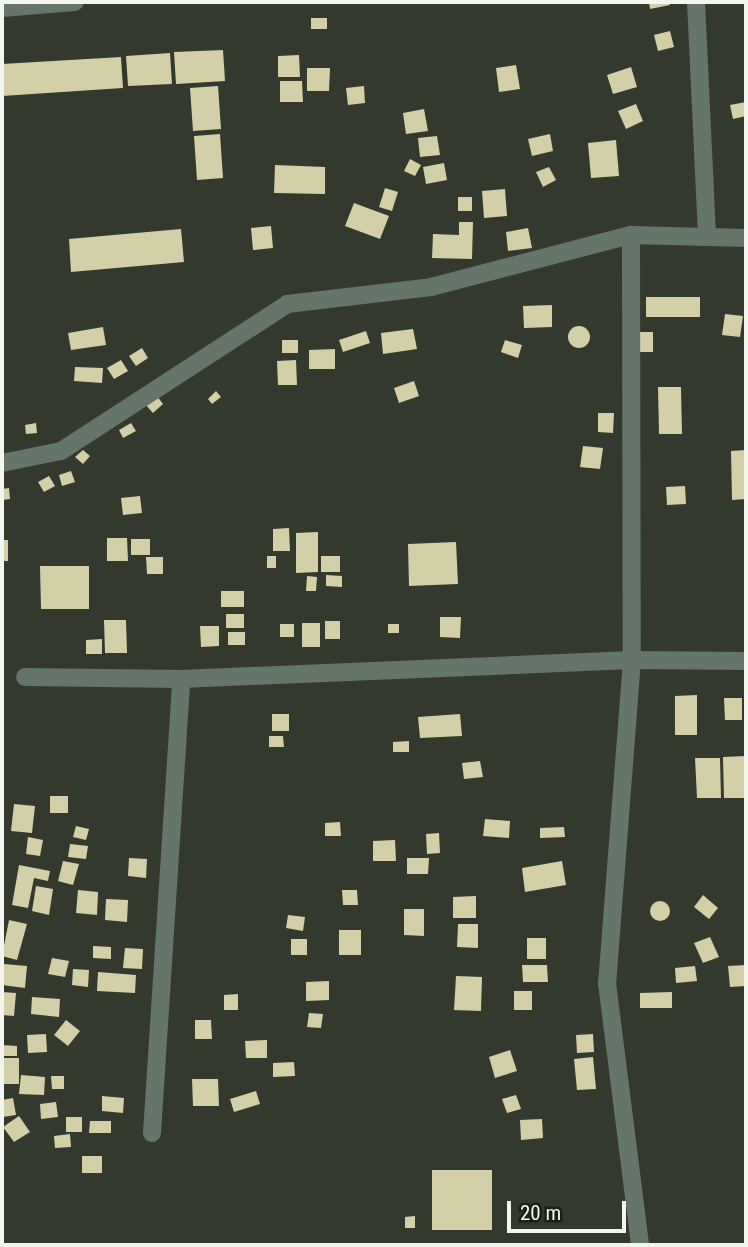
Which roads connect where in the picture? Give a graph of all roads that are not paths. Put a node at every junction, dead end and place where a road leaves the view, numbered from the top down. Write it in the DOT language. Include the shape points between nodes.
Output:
graph roads {
  1 [pos="75,2"];
  2 [pos="696,2"];
  3 [pos="2,8"];
  4 [pos="631,235"];
  5 [pos="707,237"];
  6 [pos="746,238"];
  7 [pos="2,463"];
  8 [pos="632,660"];
  9 [pos="746,661"];
  10 [pos="24,677"];
  11 [pos="181,679"];
  12 [pos="152,1132"];
  13 [pos="640,1245"];
  1 -- 3 [label="street"];
  2 -- 5 [label="street"];
  4 -- 5 [label="street"];
  4 -- 7 [label="street" via="431,287 287,304 61,451"];
  4 -- 8 [label="street"];
  5 -- 6 [label="street"];
  8 -- 9 [label="street"];
  8 -- 11 [label="street"];
  8 -- 13 [label="street" via="607,983"];
  10 -- 11 [label="street"];
  11 -- 12 [label="street"];
}
